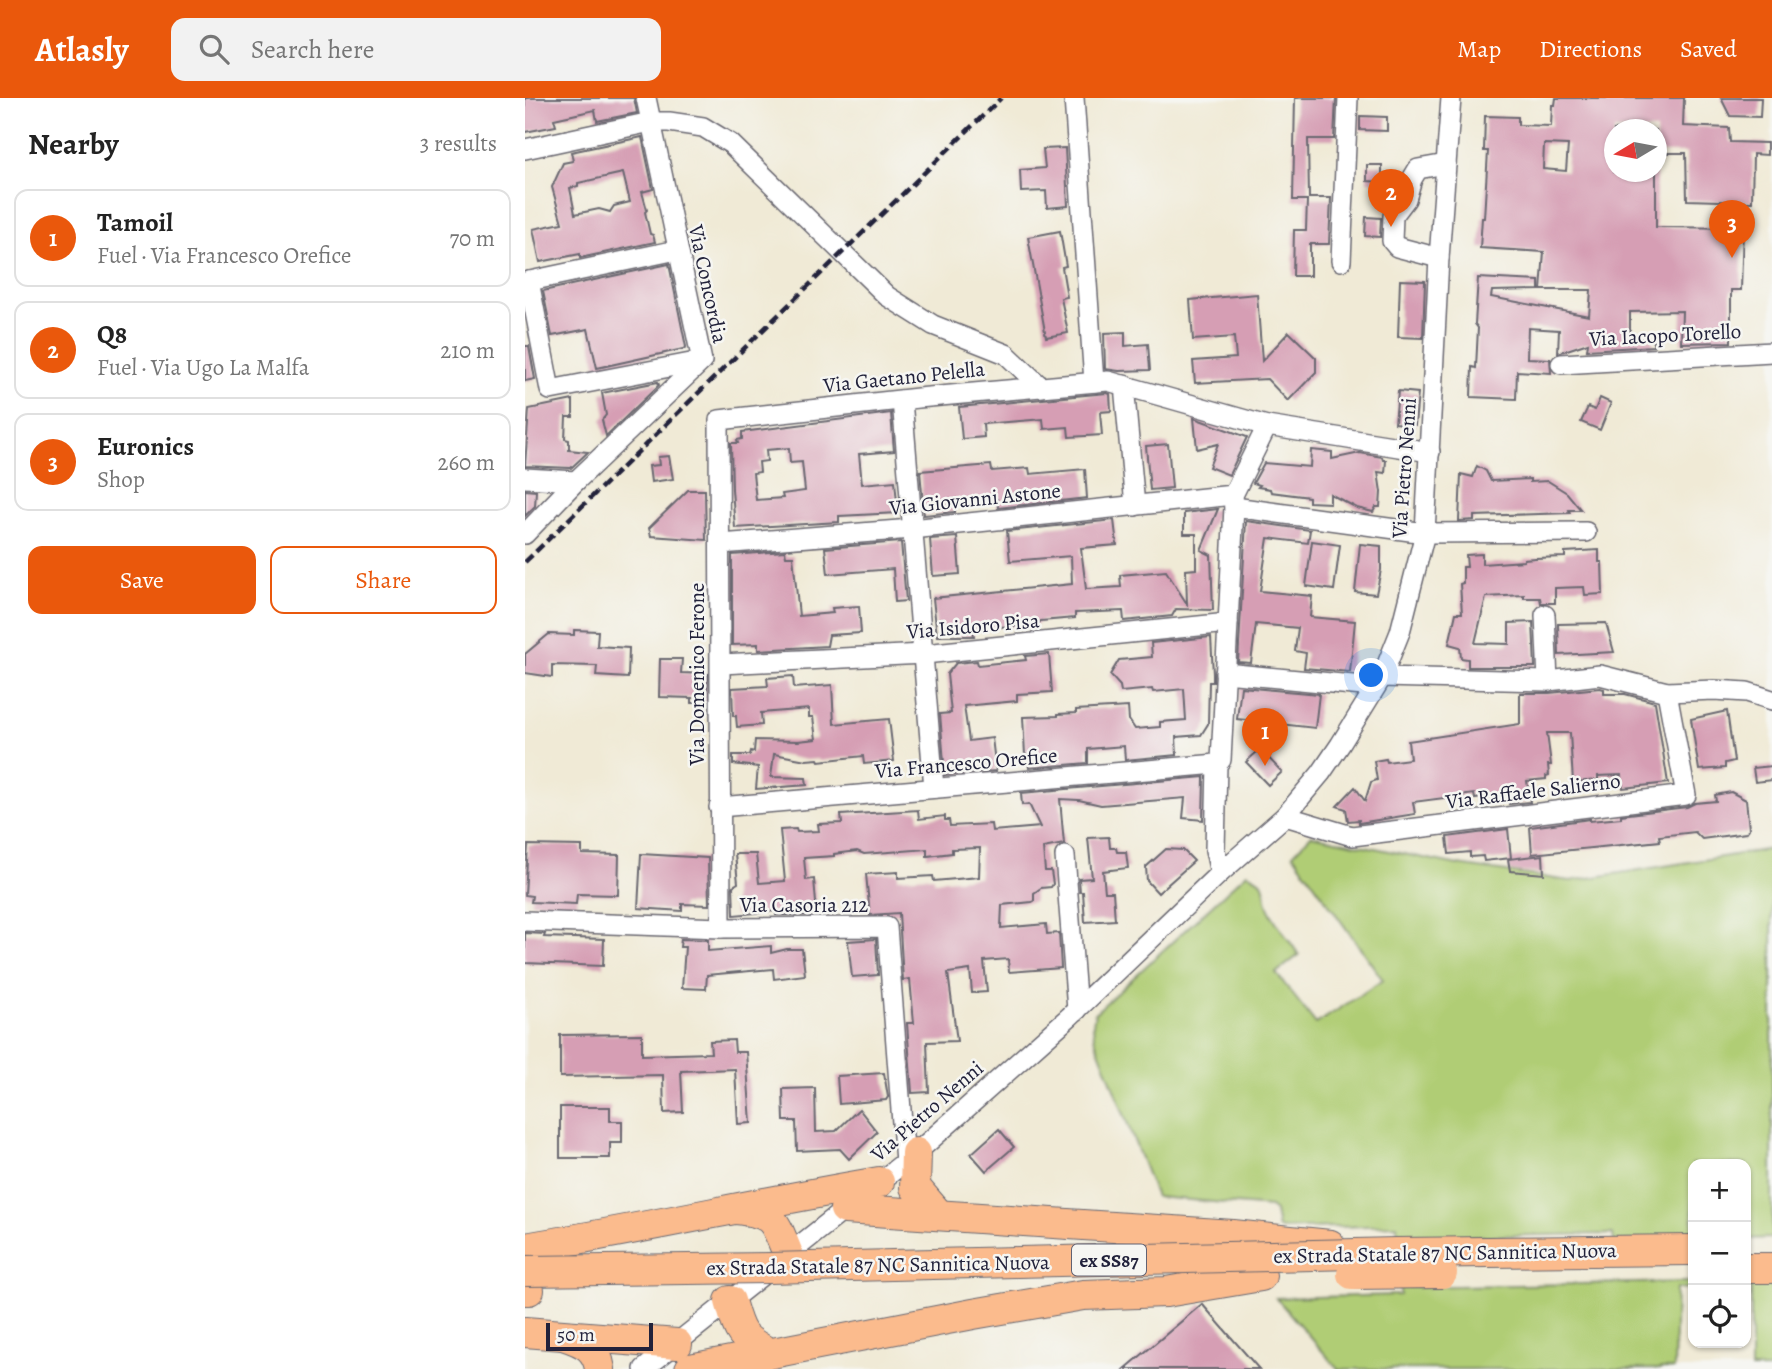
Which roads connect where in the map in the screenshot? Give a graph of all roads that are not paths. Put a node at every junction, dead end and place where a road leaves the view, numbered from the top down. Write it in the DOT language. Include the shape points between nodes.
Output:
graph roads {
  1 [pos="646,98"];
  2 [pos="1074,98"];
  3 [pos="1348,98"];
  4 [pos="1451,98"];
  5 [pos="651,122"];
  6 [pos="525,149"];
  7 [pos="1446,164"];
  8 [pos="677,250"];
  9 [pos="1439,258"];
  10 [pos="1341,261"];
  11 [pos="527,282"];
  12 [pos="1772,352"];
  13 [pos="702,361"];
  14 [pos="1562,364"];
  15 [pos="1094,382"];
  16 [pos="1124,386"];
  17 [pos="1041,387"];
  18 [pos="902,400"];
  19 [pos="719,420"];
  20 [pos="1267,426"];
  21 [pos="1430,452"];
  22 [pos="525,478"];
  23 [pos="576,481"];
  24 [pos="1234,501"];
  25 [pos="1135,506"];
  26 [pos="912,529"];
  27 [pos="1586,532"];
  28 [pos="1425,533"];
  29 [pos="525,534"];
  30 [pos="720,544"];
  31 [pos="1545,615"];
  32 [pos="1228,623"];
  33 [pos="924,654"];
  34 [pos="721,664"];
  35 [pos="1225,673"];
  36 [pos="1548,681"];
  37 [pos="1378,682"];
  38 [pos="1667,692"];
  39 [pos="1772,700"];
  40 [pos="1217,764"];
  41 [pos="934,788"];
  42 [pos="719,807"];
  43 [pos="1285,816"];
  44 [pos="1065,856"];
  45 [pos="1220,873"];
  46 [pos="525,921"];
  47 [pos="721,928"];
  48 [pos="1077,1010"];
  49 [pos="910,1157"];
  50 [pos="879,1182"];
  51 [pos="730,1209"];
  52 [pos="845,1209"];
  53 [pos="939,1215"];
  54 [pos="525,1248"];
  55 [pos="795,1248"];
  56 [pos="1751,1249"];
  57 [pos="1772,1249"];
  58 [pos="1688,1250"];
  59 [pos="1396,1253"];
  60 [pos="1751,1268"];
  61 [pos="1772,1268"];
  62 [pos="1688,1269"];
  63 [pos="525,1271"];
  64 [pos="1261,1276"];
  65 [pos="525,1290"];
  66 [pos="730,1301"];
  67 [pos="525,1332"];
  68 [pos="562,1335"];
  69 [pos="769,1353"];
  70 [pos="684,1356"];
  71 [pos="600,1369"];
  72 [pos="644,1369"];
  1 -- 5 [label="street, Via Concordia"];
  2 -- 15 [label="street"];
  3 -- 10 [label="street"];
  4 -- 7 [label="street, Via Pietro Nenni"];
  5 -- 6 [label="street"];
  5 -- 8 [label="street, Via Concordia"];
  5 -- 17 [label="street" via="703,127 731,144 887,296 933,325 1006,354"];
  7 -- 9 [label="street, Via Pietro Nenni"];
  7 -- 9 [label="street" via="1418,169 1394,216 1392,241 1397,247"];
  8 -- 11 [label="street"];
  8 -- 13 [label="street, Via Concordia"];
  9 -- 21 [label="street, Via Pietro Nenni"];
  11 -- 13 [label="street" via="550,390"];
  12 -- 14 [label="street, Via Iacopo Torello"];
  13 -- 23 [label="street, Via Concordia"];
  15 -- 16 [label="street, Via Gaetano Pelella"];
  15 -- 17 [label="street, Via Gaetano Pelella"];
  16 -- 20 [label="street, Via Gaetano Pelella"];
  16 -- 25 [label="street"];
  17 -- 18 [label="street, Via Gaetano Pelella"];
  18 -- 19 [label="street, Via Gaetano Pelella"];
  18 -- 26 [label="street"];
  19 -- 30 [label="street, Via Domenico Ferone"];
  20 -- 21 [label="street, Via Gaetano Pelella"];
  20 -- 24 [label="street"];
  21 -- 28 [label="street, Via Pietro Nenni"];
  22 -- 23 [label="street"];
  23 -- 29 [label="street, Via Concordia"];
  24 -- 25 [label="street, Via Giovanni Astone"];
  24 -- 28 [label="street, Via Giovanni Astone"];
  24 -- 32 [label="street"];
  25 -- 26 [label="street, Via Giovanni Astone"];
  26 -- 30 [label="street, Via Giovanni Astone"];
  26 -- 33 [label="street"];
  27 -- 28 [label="street, Via Giovanni Astone"];
  28 -- 37 [label="street, Via Pietro Nenni" via="1404,620"];
  30 -- 34 [label="street, Via Domenico Ferone"];
  31 -- 36 [label="street"];
  32 -- 33 [label="street, Via Isidoro Pisa"];
  32 -- 35 [label="street"];
  33 -- 34 [label="street, Via Isidoro Pisa"];
  33 -- 41 [label="street"];
  34 -- 42 [label="street, Via Domenico Ferone"];
  35 -- 37 [label="street"];
  35 -- 40 [label="street" via="1221,760"];
  36 -- 37 [label="street"];
  36 -- 38 [label="street" via="1600,675"];
  37 -- 43 [label="street, Via Pietro Nenni" via="1321,773"];
  38 -- 39 [label="street" via="1747,692"];
  38 -- 43 [label="street, Via Raffaele Salierno" via="1686,795 1352,836"];
  40 -- 41 [label="street, Via Francesco Orefice"];
  40 -- 45 [label="street" via="1215,850"];
  41 -- 42 [label="street, Via Francesco Orefice"];
  42 -- 47 [label="street, Via Domenico Ferone"];
  43 -- 45 [label="street, Via Pietro Nenni"];
  44 -- 48 [label="street"];
  45 -- 48 [label="street, Via Pietro Nenni"];
  46 -- 47 [label="street, Via Casoria 212"];
  47 -- 49 [label="street, Via Casoria 212" via="887,927"];
  48 -- 49 [label="street, Via Pietro Nenni"];
  49 -- 50 [label="street, Via Pietro Nenni"];
  49 -- 53 [label="highway" via="915,1187"];
  50 -- 51 [label="highway"];
  50 -- 52 [label="street, Via Pietro Nenni"];
  51 -- 54 [label="highway"];
  51 -- 55 [label="highway" via="758,1212 774,1222"];
  52 -- 53 [label="highway"];
  52 -- 55 [label="street, Via Pietro Nenni"];
  53 -- 59 [label="highway, bridge" via="1246,1237"];
  55 -- 66 [label="street, Via Pietro Nenni"];
  56 -- 57 [label="highway"];
  58 -- 59 [label="highway, ex Strada Statale 87 NC Sannitica Nuova / ex SS87, bridge"];
  59 -- 63 [label="highway, ex Strada Statale 87 NC Sannitica Nuova / ex SS87, bridge"];
  60 -- 61 [label="highway"];
  62 -- 64 [label="highway, ex Strada Statale 87 NC Sannitica Nuova / ex SS87, bridge"];
  64 -- 65 [label="highway, ex Strada Statale 87 NC Sannitica Nuova / ex SS87"];
  64 -- 69 [label="highway" via="1166,1292 1083,1295"];
  66 -- 69 [label="highway" via="739,1332"];
  66 -- 70 [label="street, Via Pietro Nenni"];
  67 -- 68 [label="highway"];
  68 -- 70 [label="highway"];
  68 -- 71 [label="highway" via="584,1342 595,1352"];
  69 -- 70 [label="highway"];
  70 -- 72 [label="street, Via Pietro Nenni"];
}
